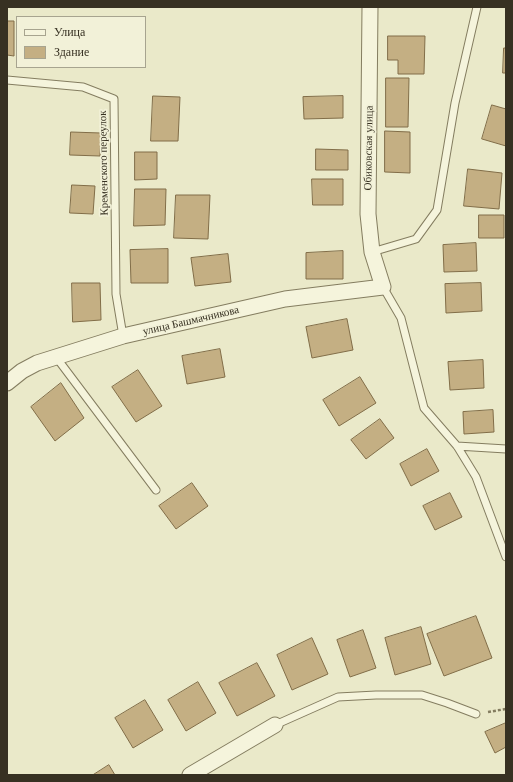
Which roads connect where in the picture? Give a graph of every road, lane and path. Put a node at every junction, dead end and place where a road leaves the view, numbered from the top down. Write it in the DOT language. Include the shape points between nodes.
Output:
graph roads {
  1 [pos="370,7"];
  2 [pos="477,7"];
  3 [pos="7,80"];
  4 [pos="372,252"];
  5 [pos="384,287"];
  6 [pos="123,336"];
  7 [pos="56,357"];
  8 [pos="7,383"];
  9 [pos="457,446"];
  10 [pos="506,449"];
  11 [pos="156,490"];
  12 [pos="506,557"];
  13 [pos="506,709"];
  14 [pos="476,714"];
  15 [pos="276,725"];
  16 [pos="190,775"];
  1 -- 4 [label="street, Обиковская улица" via="368,214"];
  2 -- 4 [label="lane" via="455,103 437,210 416,239"];
  3 -- 6 [label="lane, Кременского переулок" via="83,87 114,99 116,294"];
  4 -- 5 [label="street, Обиковская улица"];
  5 -- 6 [label="street, улица Башмачникова" via="285,299"];
  5 -- 9 [label="lane" via="401,318 424,408"];
  6 -- 7 [label="street, улица Башмачникова"];
  7 -- 8 [label="street, улица Башмачникова" via="37,363"];
  7 -- 11 [label="lane"];
  9 -- 10 [label="lane"];
  9 -- 12 [label="lane" via="476,477"];
  13 -- 14 [label="path"];
  14 -- 15 [label="lane" via="422,695 338,697"];
  15 -- 16 [label="street"];
}
